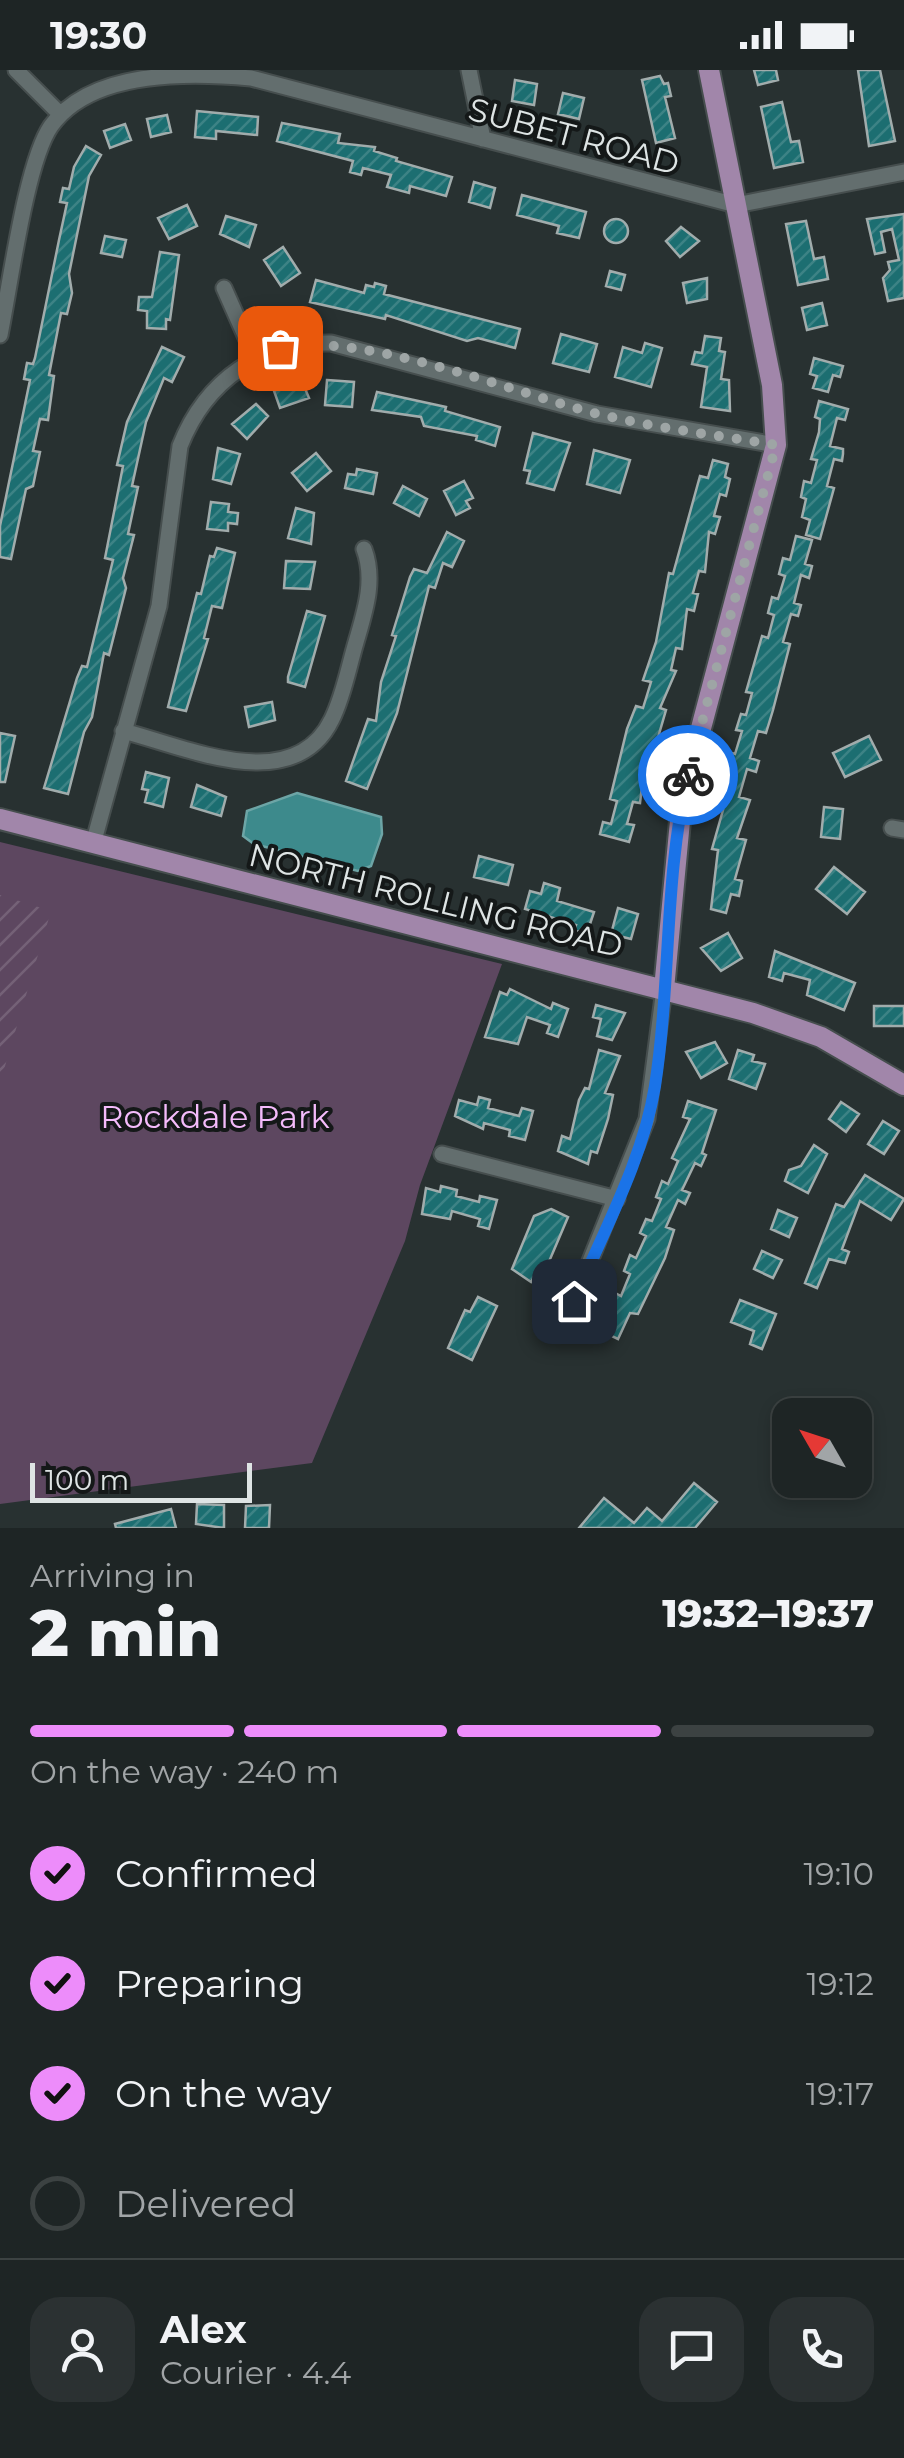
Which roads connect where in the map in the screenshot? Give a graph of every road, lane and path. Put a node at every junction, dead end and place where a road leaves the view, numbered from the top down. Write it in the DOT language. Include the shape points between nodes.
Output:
graph roads {
  1 [pos="16,70"];
  2 [pos="469,70"];
  3 [pos="709,70"];
  4 [pos="250,74"];
  5 [pos="60,114"];
  6 [pos="483,139"];
  7 [pos="904,172"];
  8 [pos="736,205"];
  9 [pos="224,288"];
  10 [pos="0,334"];
  11 [pos="255,358"];
  12 [pos="776,445"];
  13 [pos="364,549"];
  14 [pos="124,731"];
  15 [pos="0,819"];
  16 [pos="93,844"];
  17 [pos="664,989"];
  18 [pos="904,1085"];
  19 [pos="442,1154"];
  20 [pos="617,1199"];
  21 [pos="574,1301"];
  1 -- 5 [label="street"];
  2 -- 6 [label="street"];
  3 -- 8 [label="main road"];
  4 -- 5 [label="street, SUBET ROAD" via="136,80 88,94"];
  4 -- 6 [label="street, SUBET ROAD"];
  5 -- 10 [label="street" via="35,163"];
  6 -- 8 [label="street, SUBET ROAD"];
  7 -- 8 [label="street, SUBET ROAD"];
  8 -- 12 [label="main road" via="772,385"];
  9 -- 11 [label="street"];
  11 -- 12 [label="street" via="305,343 332,343 597,414"];
  11 -- 14 [label="street" via="215,388 180,446 159,606"];
  12 -- 17 [label="main road" via="682,800"];
  13 -- 14 [label="street" via="370,564 367,601 340,700 309,747 257,764"];
  14 -- 16 [label="street"];
  15 -- 16 [label="main road, NORTH ROLLING ROAD"];
  16 -- 17 [label="main road, NORTH ROLLING ROAD"];
  17 -- 18 [label="main road, NORTH ROLLING ROAD" via="790,1024"];
  17 -- 20 [label="street" via="654,1087"];
  19 -- 20 [label="street"];
  20 -- 21 [label="street"];
}
